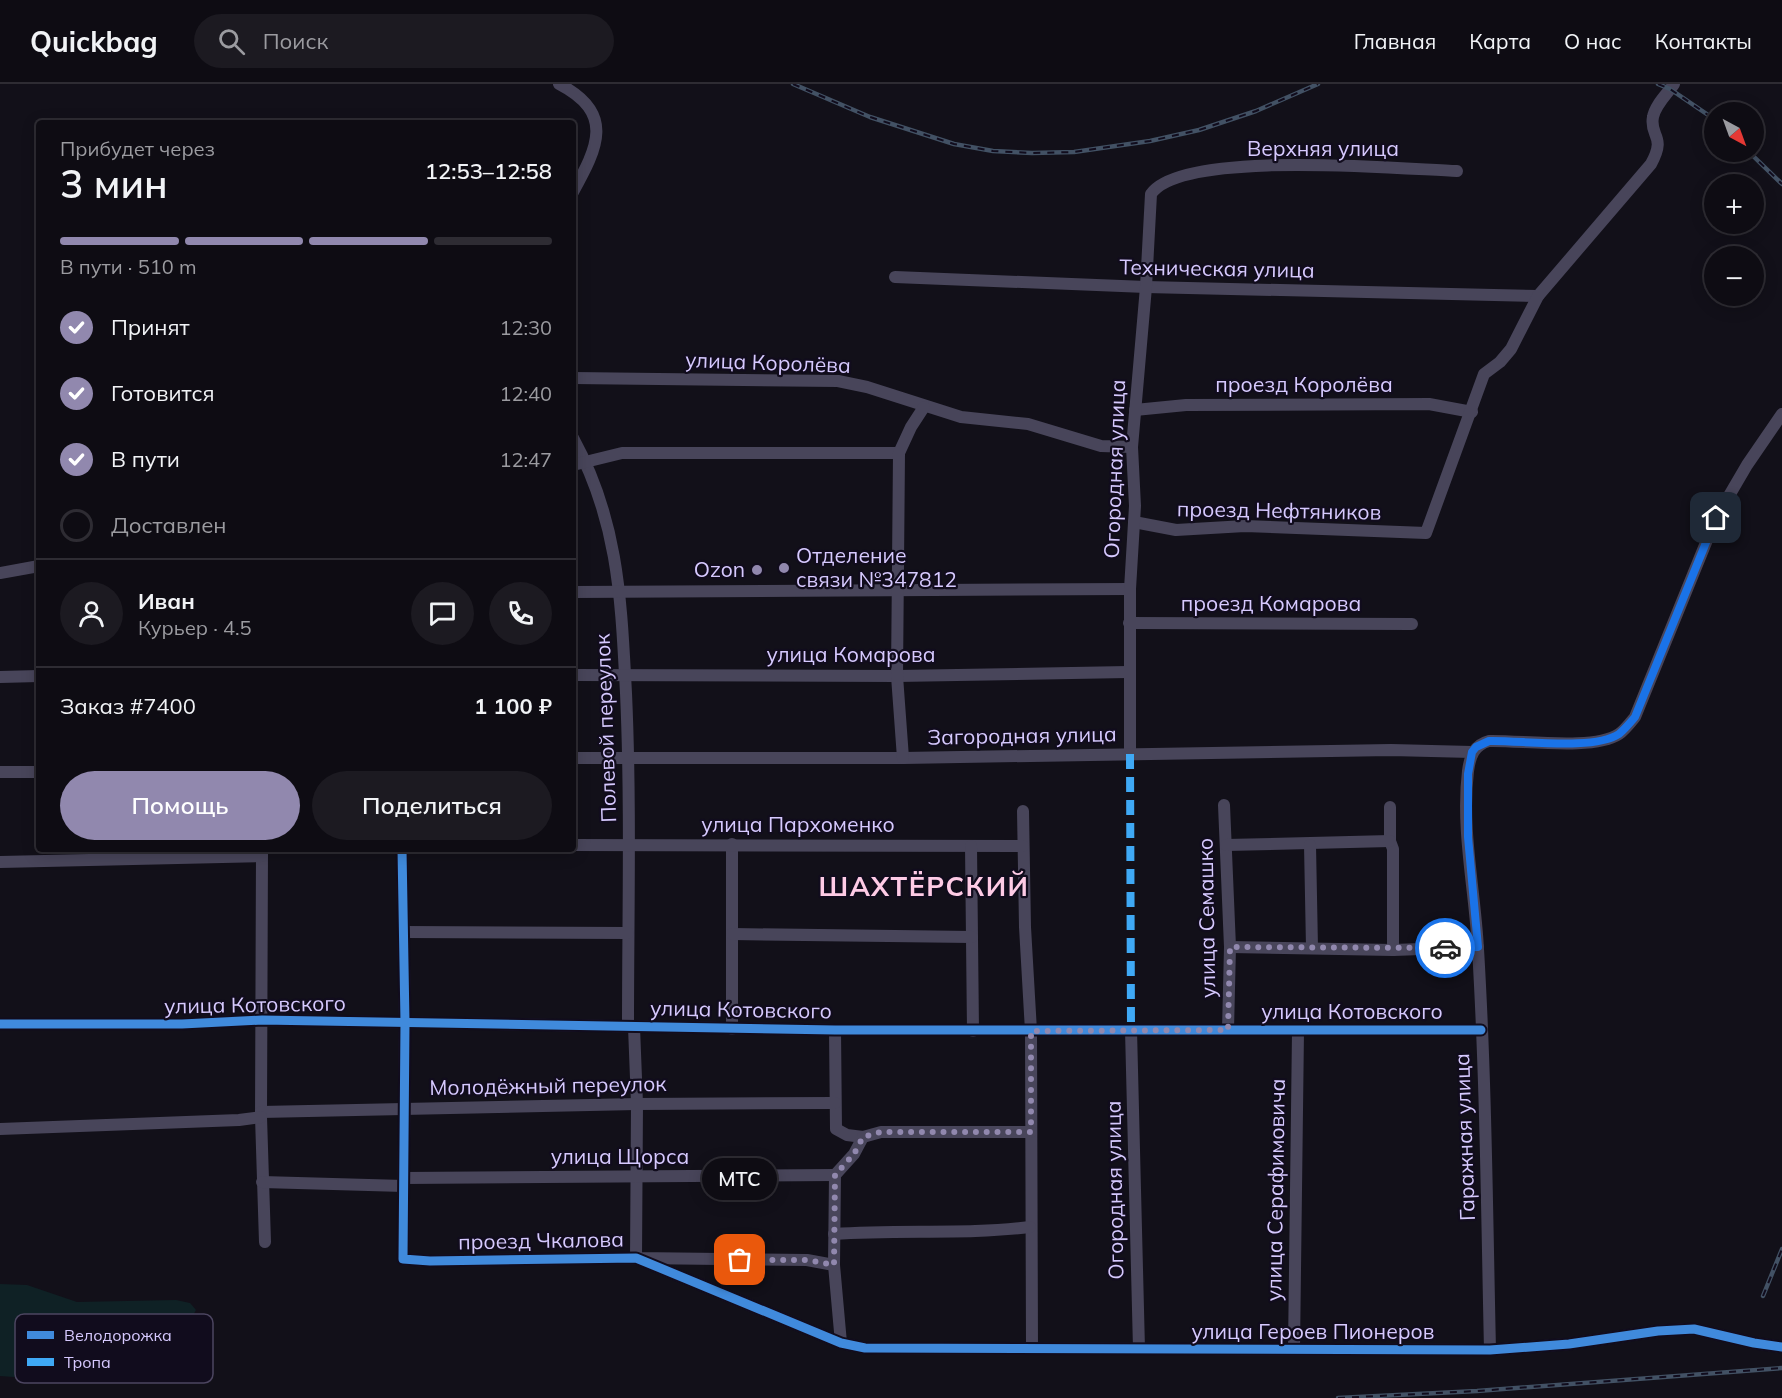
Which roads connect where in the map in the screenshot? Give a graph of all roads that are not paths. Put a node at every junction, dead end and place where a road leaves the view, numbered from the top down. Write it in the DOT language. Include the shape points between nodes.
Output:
graph roads {
  1 [pos="559,84"];
  2 [pos="1674,84"];
  3 [pos="1457,171"];
  4 [pos="576,186"];
  5 [pos="1155,188"];
  6 [pos="895,277"];
  7 [pos="1146,287"];
  8 [pos="1538,296"];
  9 [pos="576,378"];
  10 [pos="924,407"];
  11 [pos="1135,410"];
  12 [pos="1472,412"];
  13 [pos="1782,414"];
  14 [pos="576,444"];
  15 [pos="1132,447"];
  16 [pos="899,453"];
  17 [pos="586,462"];
  18 [pos="576,464"];
  19 [pos="1134,522"];
  20 [pos="36,567"];
  21 [pos="0,573"];
  22 [pos="1130,589"];
  23 [pos="576,591"];
  24 [pos="620,591"];
  25 [pos="898,591"];
  26 [pos="1129,623"];
  27 [pos="1412,624"];
  28 [pos="1128,672"];
  29 [pos="624,674"];
  30 [pos="576,675"];
  31 [pos="36,676"];
  32 [pos="897,676"];
  33 [pos="0,677"];
  34 [pos="1472,752"];
  35 [pos="1130,754"];
  36 [pos="629,757"];
  37 [pos="576,758"];
  38 [pos="903,758"];
  39 [pos="0,772"];
  40 [pos="36,772"];
  41 [pos="1224,805"];
  42 [pos="1390,807"];
  43 [pos="1023,811"];
  44 [pos="1390,841"];
  45 [pos="628,844"];
  46 [pos="732,844"];
  47 [pos="576,845"];
  48 [pos="1226,845"];
  49 [pos="1310,845"];
  50 [pos="971,846"];
  51 [pos="1023,846"];
  52 [pos="262,852"];
  53 [pos="402,852"];
  54 [pos="0,862"];
  55 [pos="404,932"];
  56 [pos="628,933"];
  57 [pos="732,934"];
  58 [pos="972,936"];
  59 [pos="1230,947"];
  60 [pos="1478,947"];
  61 [pos="1312,948"];
  62 [pos="1392,950"];
  63 [pos="262,1020"];
  64 [pos="405,1022"];
  65 [pos="0,1024"];
  66 [pos="631,1026"];
  67 [pos="732,1029"];
  68 [pos="835,1030"];
  69 [pos="1131,1030"];
  70 [pos="1228,1030"];
  71 [pos="1481,1030"];
  72 [pos="973,1031"];
  73 [pos="1031,1031"];
  74 [pos="1298,1031"];
  75 [pos="835,1103"];
  76 [pos="637,1104"];
  77 [pos="403,1108"];
  78 [pos="261,1115"];
  79 [pos="0,1129"];
  80 [pos="1031,1132"];
  81 [pos="863,1137"];
  82 [pos="835,1175"];
  83 [pos="637,1176"];
  84 [pos="262,1182"];
  85 [pos="404,1182"];
  86 [pos="1030,1227"];
  87 [pos="834,1234"];
  88 [pos="265,1242"];
  89 [pos="636,1258"];
  90 [pos="834,1265"];
  91 [pos="841,1343"];
  92 [pos="1032,1347"];
  93 [pos="1782,1347"];
  94 [pos="1139,1349"];
  95 [pos="1294,1349"];
  96 [pos="1490,1350"];
  1 -- 4 [label="street" via="583,99 597,125 594,151"];
  2 -- 8 [label="street" via="1652,120 1659,144 1651,164"];
  3 -- 5 [label="street, Верхняя улица" via="1272,164 1212,170"];
  5 -- 7 [label="street, Огородная улица" via="1149,204"];
  6 -- 7 [label="street, Техническая улица"];
  7 -- 8 [label="street, Техническая улица"];
  7 -- 11 [label="street, Огородная улица"];
  8 -- 12 [label="street" via="1511,349 1484,374"];
  9 -- 10 [label="street, улица Королёва" via="838,381"];
  10 -- 15 [label="street, улица Королёва" via="961,417 1028,424 1114,449"];
  10 -- 16 [label="street"];
  11 -- 12 [label="street, проезд Королёва" via="1186,405 1429,404"];
  11 -- 15 [label="street, Огородная улица"];
  12 -- 19 [label="street, проезд Нефтяников" via="1426,533 1245,526 1176,530"];
  13 -- 34 [label="street" via="1716,518 1635,717 1626,727 1619,734 1596,742 1489,741"];
  14 -- 17 [label="street, Полевой переулок"];
  15 -- 19 [label="street, Огородная улица"];
  16 -- 17 [label="street" via="622,453"];
  16 -- 25 [label="street"];
  17 -- 18 [label="street"];
  17 -- 24 [label="street, Полевой переулок" via="608,529"];
  19 -- 22 [label="street, Огородная улица"];
  20 -- 21 [label="street"];
  22 -- 25 [label="street"];
  22 -- 26 [label="street, Огородная улица"];
  23 -- 24 [label="street"];
  24 -- 25 [label="street"];
  24 -- 29 [label="street, Полевой переулок"];
  25 -- 32 [label="street"];
  26 -- 27 [label="street, проезд Комарова"];
  26 -- 28 [label="street, Огородная улица"];
  28 -- 32 [label="street, улица Комарова"];
  28 -- 35 [label="street, Огородная улица"];
  29 -- 30 [label="street, улица Комарова"];
  29 -- 32 [label="street, улица Комарова"];
  29 -- 36 [label="street, Полевой переулок"];
  31 -- 33 [label="street"];
  32 -- 38 [label="street"];
  34 -- 35 [label="street, Загородная улица"];
  34 -- 60 [label="street, Гаражная улица" via="1468,837"];
  35 -- 38 [label="street, Загородная улица"];
  36 -- 37 [label="street, Загородная улица"];
  36 -- 38 [label="street, Загородная улица"];
  36 -- 45 [label="street, Полевой переулок"];
  39 -- 40 [label="street"];
  41 -- 48 [label="street, улица Семашко"];
  42 -- 44 [label="street"];
  43 -- 51 [label="street"];
  44 -- 49 [label="street"];
  44 -- 62 [label="street"];
  45 -- 46 [label="street, улица Пархоменко"];
  45 -- 47 [label="street, улица Пархоменко"];
  45 -- 56 [label="street, Полевой переулок"];
  46 -- 50 [label="street, улица Пархоменко"];
  46 -- 57 [label="street"];
  48 -- 49 [label="street"];
  48 -- 59 [label="street, улица Семашко"];
  49 -- 61 [label="street"];
  50 -- 51 [label="street, улица Пархоменко"];
  50 -- 58 [label="street"];
  51 -- 73 [label="street"];
  52 -- 54 [label="street"];
  52 -- 63 [label="street"];
  53 -- 55 [label="street"];
  55 -- 56 [label="street"];
  55 -- 64 [label="street"];
  56 -- 66 [label="street, Полевой переулок"];
  57 -- 58 [label="street"];
  57 -- 67 [label="street"];
  58 -- 72 [label="street"];
  59 -- 61 [label="street"];
  59 -- 70 [label="street, улица Семашко"];
  60 -- 62 [label="street"];
  60 -- 71 [label="street, Гаражная улица"];
  61 -- 62 [label="street"];
  63 -- 64 [label="street, улица Котовского"];
  63 -- 65 [label="street, улица Котовского"];
  63 -- 78 [label="street"];
  64 -- 66 [label="street, улица Котовского"];
  64 -- 77 [label="street"];
  66 -- 67 [label="street, улица Котовского"];
  66 -- 76 [label="street, Полевой переулок"];
  67 -- 68 [label="street, улица Котовского"];
  68 -- 72 [label="street, улица Котовского"];
  68 -- 75 [label="street"];
  69 -- 70 [label="street, улица Котовского"];
  69 -- 73 [label="street, улица Котовского"];
  69 -- 94 [label="street, Огородная улица"];
  70 -- 74 [label="street, улица Котовского"];
  71 -- 74 [label="street, улица Котовского"];
  71 -- 96 [label="street, Гаражная улица"];
  72 -- 73 [label="street, улица Котовского"];
  73 -- 80 [label="street"];
  74 -- 95 [label="street, улица Серафимовича"];
  75 -- 76 [label="street, Молодёжный переулок"];
  75 -- 81 [label="street" via="836,1129"];
  76 -- 77 [label="street, Молодёжный переулок"];
  76 -- 83 [label="street, Полевой переулок"];
  77 -- 78 [label="street, Молодёжный переулок"];
  77 -- 85 [label="street"];
  78 -- 79 [label="street" via="239,1120"];
  78 -- 84 [label="street"];
  80 -- 81 [label="street" via="881,1132"];
  80 -- 86 [label="street"];
  81 -- 82 [label="street"];
  82 -- 83 [label="street, улица Щорса"];
  82 -- 87 [label="street"];
  83 -- 85 [label="street, улица Щорса"];
  83 -- 89 [label="street, Полевой переулок"];
  84 -- 85 [label="street, улица Щорса"];
  84 -- 88 [label="street"];
  85 -- 89 [label="street, проезд Чкалова" via="403,1259"];
  86 -- 87 [label="street" via="990,1232"];
  86 -- 92 [label="street"];
  87 -- 90 [label="street"];
  89 -- 90 [label="street, проезд Чкалова" via="807,1260"];
  89 -- 91 [label="street, проезд Чкалова"];
  90 -- 91 [label="street"];
  91 -- 92 [label="street, улица Героев Пионеров" via="896,1350"];
  92 -- 94 [label="street, улица Героев Пионеров"];
  93 -- 96 [label="street, улица Героев Пионеров" via="1694,1329"];
  94 -- 95 [label="street, улица Героев Пионеров"];
  95 -- 96 [label="street, улица Героев Пионеров"];
}
